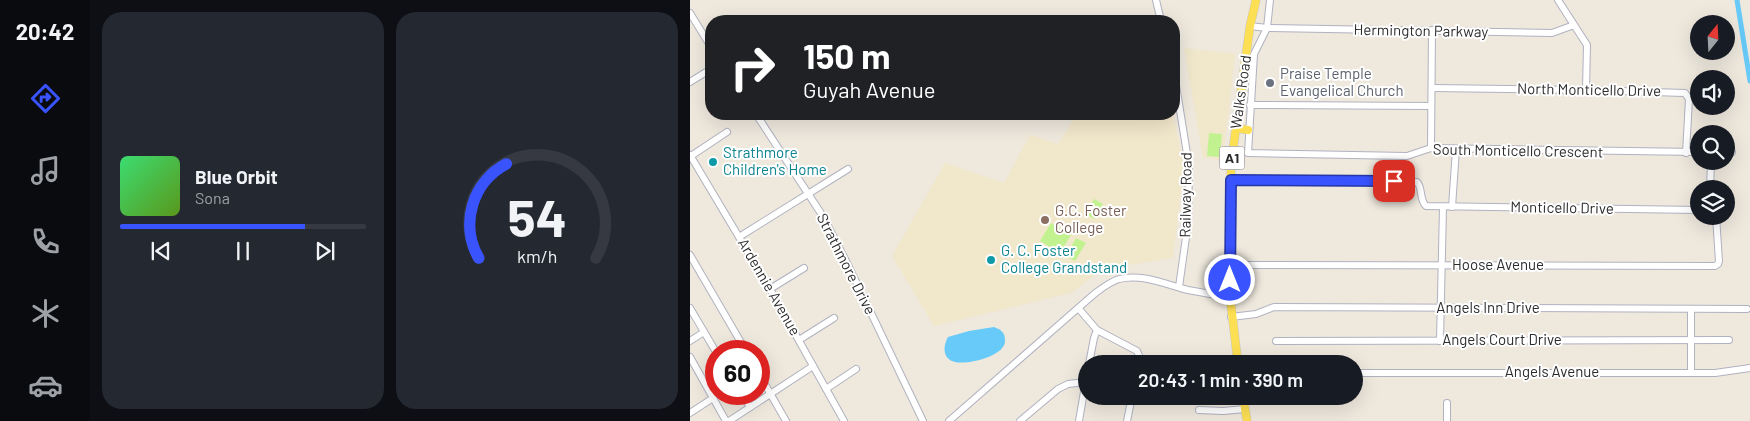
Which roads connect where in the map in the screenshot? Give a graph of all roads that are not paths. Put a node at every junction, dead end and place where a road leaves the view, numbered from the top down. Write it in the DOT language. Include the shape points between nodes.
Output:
graph roads {
  1 [pos="1156,0"];
  2 [pos="1256,0"];
  3 [pos="1270,0"];
  4 [pos="1558,0"];
  5 [pos="690,13"];
  6 [pos="1160,15"];
  7 [pos="1574,25"];
  8 [pos="1250,26"];
  9 [pos="1267,28"];
  10 [pos="1432,30"];
  11 [pos="705,37"];
  12 [pos="705,73"];
  13 [pos="690,82"];
  14 [pos="1432,88"];
  15 [pos="1586,90"];
  16 [pos="1250,105"];
  17 [pos="1431,106"];
  18 [pos="1180,110"];
  19 [pos="760,120"];
  20 [pos="1236,128"];
  21 [pos="1248,130"];
  22 [pos="726,132"];
  23 [pos="1431,148"];
  24 [pos="1456,149"];
  25 [pos="1686,153"];
  26 [pos="1690,153"];
  27 [pos="690,155"];
  28 [pos="848,169"];
  29 [pos="1231,180"];
  30 [pos="809,194"];
  31 [pos="1443,207"];
  32 [pos="1452,207"];
  33 [pos="1690,210"];
  34 [pos="1717,225"];
  35 [pos="739,237"];
  36 [pos="690,255"];
  37 [pos="1230,264"];
  38 [pos="1441,265"];
  39 [pos="804,268"];
  40 [pos="1179,287"];
  41 [pos="770,289"];
  42 [pos="1230,296"];
  43 [pos="690,308"];
  44 [pos="1440,308"];
  45 [pos="1079,309"];
  46 [pos="1691,309"];
  47 [pos="1747,309"];
  48 [pos="1231,317"];
  49 [pos="834,318"];
  50 [pos="1097,330"];
  51 [pos="704,332"];
  52 [pos="709,340"];
  53 [pos="740,340"];
  54 [pos="799,340"];
  55 [pos="1691,340"];
  56 [pos="1729,340"];
  57 [pos="690,341"];
  58 [pos="1276,341"];
  59 [pos="1440,341"];
  60 [pos="1091,355"];
  61 [pos="1139,355"];
  62 [pos="1237,355"];
  63 [pos="690,357"];
  64 [pos="692,366"];
  65 [pos="813,366"];
  66 [pos="1750,368"];
  67 [pos="856,369"];
  68 [pos="1691,372"];
  69 [pos="1363,373"];
  70 [pos="1078,382"];
  71 [pos="705,386"];
  72 [pos="826,389"];
  73 [pos="770,394"];
  74 [pos="705,403"];
  75 [pos="1447,403"];
  76 [pos="717,405"];
  77 [pos="753,405"];
  78 [pos="1082,405"];
  79 [pos="1131,405"];
  80 [pos="1244,405"];
  81 [pos="750,407"];
  82 [pos="1245,409"];
  83 [pos="1199,410"];
  84 [pos="690,413"];
  85 [pos="727,421"];
  86 [pos="786,421"];
  87 [pos="844,421"];
  88 [pos="923,421"];
  89 [pos="949,421"];
  90 [pos="1020,421"];
  91 [pos="1079,421"];
  92 [pos="1128,421"];
  93 [pos="1247,421"];
  94 [pos="1447,421"];
  1 -- 6 [label="street"];
  2 -- 8 [label="main road, Walks Road / A1"];
  3 -- 9 [label="street"];
  4 -- 7 [label="street"];
  5 -- 11 [label="street"];
  7 -- 10 [label="street, Hermington Parkway" via="1552,33"];
  7 -- 15 [label="street" via="1587,45"];
  8 -- 9 [label="street, Hermington Parkway"];
  8 -- 20 [label="main road, Walks Road / A1"];
  9 -- 10 [label="street, Hermington Parkway"];
  9 -- 16 [label="street" via="1254,54"];
  10 -- 14 [label="street"];
  12 -- 13 [label="street"];
  14 -- 15 [label="street, North Monticello Drive"];
  14 -- 17 [label="street"];
  15 -- 25 [label="street, North Monticello Drive" via="1685,93 1688,98"];
  16 -- 17 [label="street"];
  16 -- 21 [label="street"];
  17 -- 23 [label="street"];
  18 -- 40 [label="street, Railway Road" via="1189,166 1188,223"];
  19 -- 30 [label="street, Strathmore Drive"];
  20 -- 21 [label="main road"];
  20 -- 29 [label="main road, Walks Road / A1"];
  21 -- 23 [label="street, South Monticello Crescent" via="1248,152 1408,156"];
  22 -- 27 [label="street"];
  23 -- 24 [label="street, South Monticello Crescent"];
  24 -- 25 [label="street, South Monticello Crescent"];
  24 -- 32 [label="street"];
  25 -- 26 [label="street, South Monticello Crescent"];
  27 -- 35 [label="street, Ardennie Avenue"];
  28 -- 30 [label="street"];
  29 -- 31 [label="street, Monticello Drive" via="1417,182 1426,206"];
  29 -- 37 [label="main road, Walks Road / A1"];
  30 -- 35 [label="street"];
  30 -- 88 [label="street, Strathmore Drive" via="847,262"];
  31 -- 32 [label="street, Monticello Drive"];
  31 -- 38 [label="street"];
  32 -- 33 [label="street, Monticello Drive"];
  34 -- 38 [label="street, Hoose Avenue" via="1719,261 1715,266"];
  35 -- 41 [label="street, Ardennie Avenue"];
  36 -- 53 [label="street"];
  37 -- 38 [label="street, Hoose Avenue"];
  37 -- 42 [label="main road, Walks Road / A1"];
  38 -- 44 [label="street"];
  39 -- 41 [label="street"];
  40 -- 42 [label="street"];
  40 -- 45 [label="street" via="1142,279 1120,279 1106,286"];
  41 -- 54 [label="street, Ardennie Avenue"];
  42 -- 48 [label="main road, Walks Road / A1"];
  43 -- 51 [label="street"];
  44 -- 46 [label="street, Angels Inn Drive"];
  44 -- 48 [label="street, Angels Inn Drive" via="1274,307 1256,314"];
  44 -- 59 [label="street"];
  45 -- 50 [label="street"];
  45 -- 89 [label="street"];
  46 -- 47 [label="street, Angels Inn Drive"];
  46 -- 55 [label="street"];
  48 -- 62 [label="main road, Walks Road / A1"];
  49 -- 54 [label="street"];
  50 -- 60 [label="street"];
  50 -- 61 [label="street" via="1137,351"];
  51 -- 52 [label="street"];
  51 -- 57 [label="street"];
  54 -- 65 [label="street, Ardennie Avenue"];
  55 -- 56 [label="street, Angels Court Drive"];
  55 -- 59 [label="street, Angels Court Drive"];
  55 -- 68 [label="street"];
  58 -- 59 [label="street, Angels Court Drive"];
  63 -- 64 [label="street"];
  64 -- 71 [label="street"];
  65 -- 72 [label="street, Ardennie Avenue"];
  65 -- 73 [label="street"];
  66 -- 68 [label="street, Angels Avenue" via="1715,373"];
  67 -- 72 [label="street"];
  68 -- 69 [label="street, Angels Avenue"];
  70 -- 90 [label="street" via="1058,389"];
  72 -- 87 [label="street, Ardennie Avenue"];
  73 -- 86 [label="street"];
  74 -- 84 [label="street"];
  75 -- 94 [label="street"];
  76 -- 85 [label="street"];
  77 -- 81 [label="street"];
  78 -- 91 [label="street"];
  79 -- 92 [label="street"];
  80 -- 82 [label="main road"];
  81 -- 85 [label="street"];
  82 -- 83 [label="street"];
  82 -- 93 [label="main road"];
}
